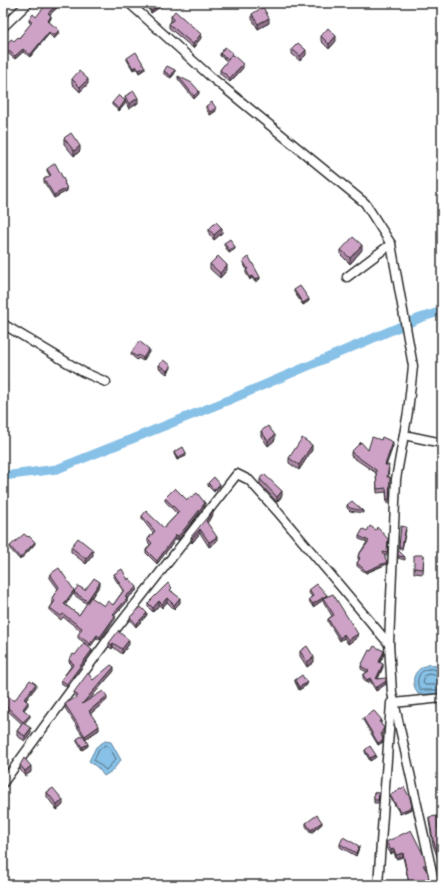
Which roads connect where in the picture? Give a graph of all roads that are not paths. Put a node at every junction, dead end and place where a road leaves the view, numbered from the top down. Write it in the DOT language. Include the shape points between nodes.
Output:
graph roads {
  1 [pos="28,3"];
  2 [pos="129,3"];
  3 [pos="3,27"];
  4 [pos="392,244"];
  5 [pos="347,277"];
  6 [pos="3,324"];
  7 [pos="106,382"];
  8 [pos="404,435"];
  9 [pos="442,443"];
  10 [pos="389,644"];
  11 [pos="392,693"];
  12 [pos="442,698"];
  13 [pos="394,703"];
  14 [pos="3,783"];
  15 [pos="378,885"];
  16 [pos="435,885"];
  1 -- 3 [label="street"];
  2 -- 4 [label="street" via="211,77 365,203"];
  4 -- 5 [label="street"];
  4 -- 8 [label="street" via="414,366"];
  6 -- 7 [label="street" via="83,372"];
  8 -- 9 [label="street"];
  8 -- 10 [label="street" via="396,479"];
  10 -- 11 [label="street"];
  10 -- 14 [label="street" via="277,511 249,480 237,474 109,638"];
  11 -- 13 [label="street"];
  11 -- 15 [label="street"];
  12 -- 13 [label="street"];
  13 -- 16 [label="street"];
}
